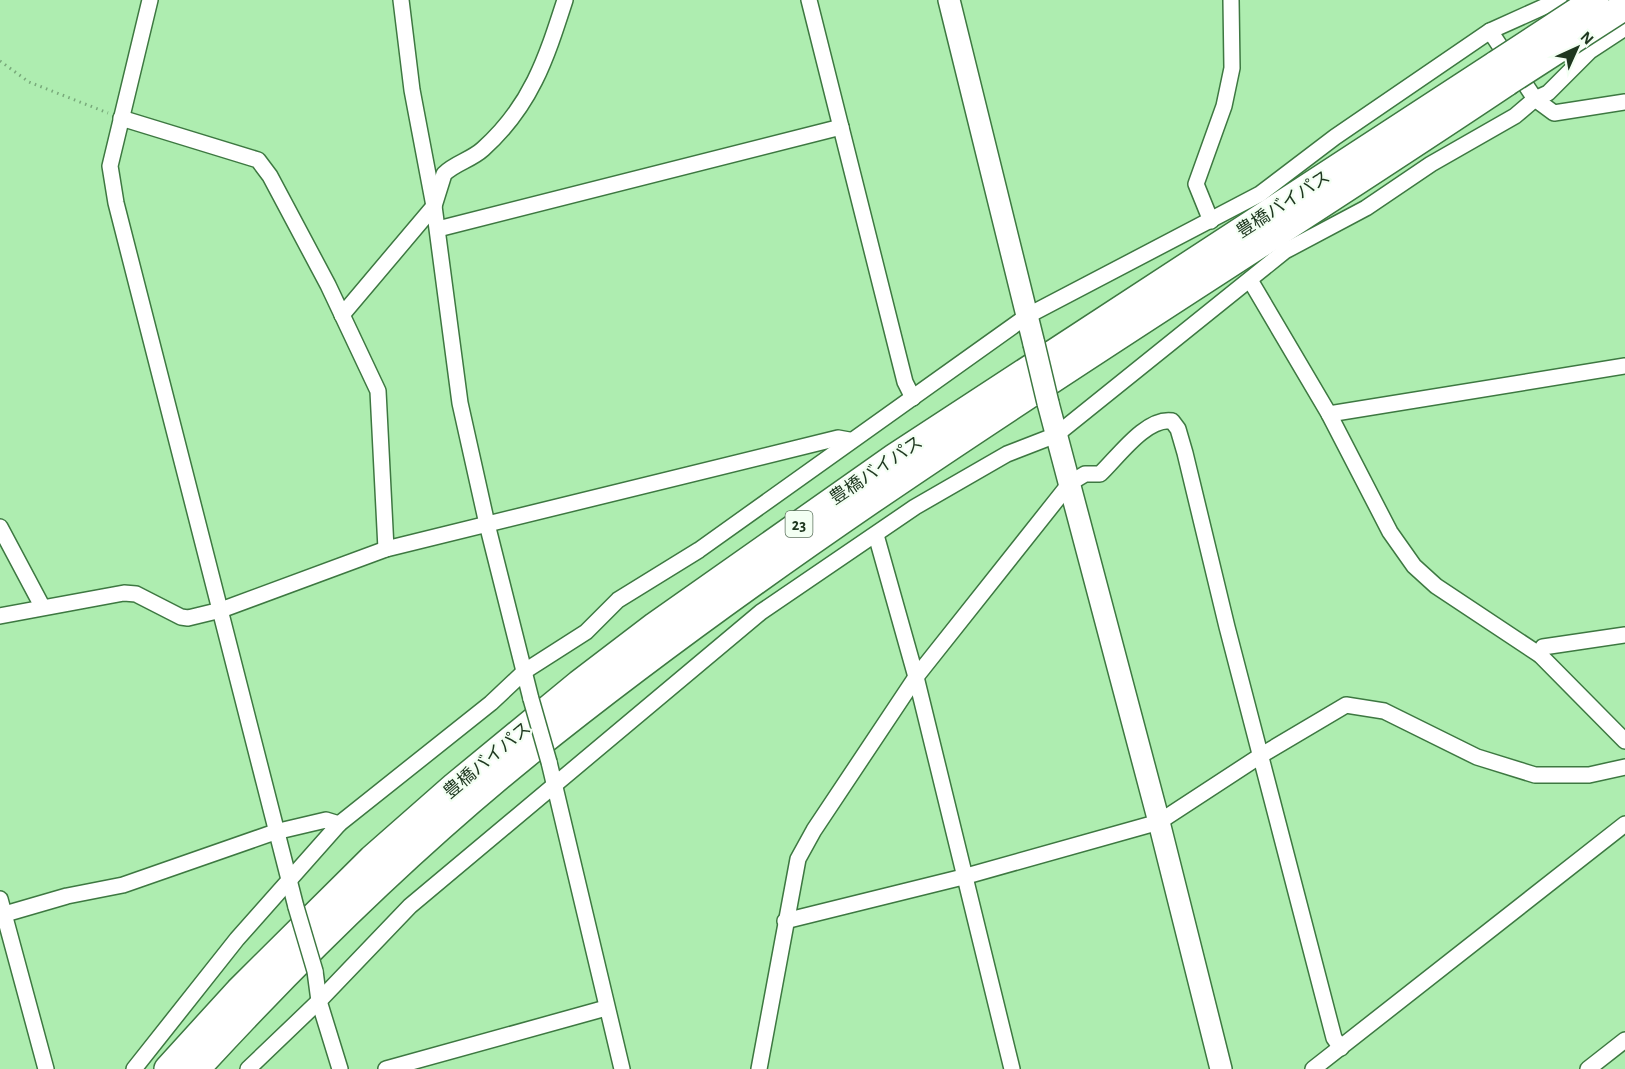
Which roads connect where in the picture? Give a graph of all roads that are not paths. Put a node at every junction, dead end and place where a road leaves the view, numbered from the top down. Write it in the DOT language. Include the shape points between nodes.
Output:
graph roads {
  1 [pos="150,0"];
  2 [pos="401,0"];
  3 [pos="565,0"];
  4 [pos="808,0"];
  5 [pos="949,0"];
  6 [pos="1231,0"];
  7 [pos="1559,0"];
  8 [pos="1595,0"];
  9 [pos="1625,6"];
  10 [pos="1625,28"];
  11 [pos="1490,32"];
  12 [pos="1502,73"];
  13 [pos="1535,99"];
  14 [pos="1625,102"];
  15 [pos="121,118"];
  16 [pos="841,127"];
  17 [pos="434,206"];
  18 [pos="1211,221"];
  19 [pos="438,229"];
  20 [pos="1250,280"];
  21 [pos="342,315"];
  22 [pos="1027,316"];
  23 [pos="1625,366"];
  24 [pos="914,398"];
  25 [pos="1329,414"];
  26 [pos="1056,435"];
  27 [pos="849,440"];
  28 [pos="1070,483"];
  29 [pos="487,524"];
  30 [pos="0,526"];
  31 [pos="876,535"];
  32 [pos="386,549"];
  33 [pos="42,606"];
  34 [pos="221,610"];
  35 [pos="0,616"];
  36 [pos="1625,635"];
  37 [pos="1540,655"];
  38 [pos="525,671"];
  39 [pos="916,677"];
  40 [pos="1625,741"];
  41 [pos="1260,756"];
  42 [pos="1625,767"];
  43 [pos="556,783"];
  44 [pos="1159,822"];
  45 [pos="339,824"];
  46 [pos="1625,824"];
  47 [pos="275,832"];
  48 [pos="963,877"];
  49 [pos="288,881"];
  50 [pos="0,899"];
  51 [pos="5,914"];
  52 [pos="785,921"];
  53 [pos="319,1001"];
  54 [pos="606,1008"];
  55 [pos="1625,1040"];
  56 [pos="1341,1048"];
  57 [pos="186,1066"];
  58 [pos="46,1069"];
  59 [pos="134,1069"];
  60 [pos="248,1069"];
  61 [pos="340,1069"];
  62 [pos="386,1069"];
  63 [pos="622,1069"];
  64 [pos="759,1069"];
  65 [pos="1011,1069"];
  66 [pos="1221,1069"];
  67 [pos="1313,1069"];
  68 [pos="1588,1069"];
  1 -- 15 [label="street"];
  2 -- 17 [label="street" via="412,90"];
  3 -- 17 [label="street" via="545,61 525,101 509,125 480,152 444,174"];
  4 -- 16 [label="street"];
  5 -- 22 [label="street"];
  6 -- 18 [label="street" via="1232,68 1224,106 1196,184"];
  7 -- 11 [label="street"];
  8 -- 12 [label="highway, 豊橋バイパス / 23, bridge"];
  9 -- 12 [label="highway, 豊橋バイパス / 23, bridge"];
  10 -- 13 [label="street" via="1590,51 1548,93"];
  11 -- 13 [label="street"];
  11 -- 18 [label="street" via="1335,136 1260,194"];
  12 -- 57 [label="highway, 豊橋バイパス / 23" via="915,471 664,647 523,757 426,840"];
  12 -- 57 [label="highway, 豊橋バイパス / 23" via="964,411 809,516 646,634 514,737 372,859 239,990"];
  13 -- 14 [label="street" via="1554,113"];
  13 -- 20 [label="street" via="1515,116 1431,164 1366,208 1285,251"];
  15 -- 21 [label="street" via="258,160"];
  15 -- 34 [label="street" via="110,166 116,203"];
  16 -- 19 [label="street"];
  16 -- 24 [label="street" via="905,382"];
  17 -- 19 [label="street"];
  17 -- 21 [label="street"];
  18 -- 22 [label="street"];
  19 -- 29 [label="street" via="460,403"];
  20 -- 25 [label="street"];
  20 -- 26 [label="street"];
  21 -- 32 [label="street" via="378,391"];
  22 -- 24 [label="street"];
  22 -- 26 [label="street, bridge"];
  23 -- 25 [label="street"];
  24 -- 27 [label="street"];
  25 -- 37 [label="street" via="1390,532 1414,566 1436,586"];
  26 -- 28 [label="street"];
  26 -- 31 [label="street" via="1007,454 915,507"];
  27 -- 29 [label="street" via="837,438"];
  27 -- 38 [label="street" via="699,550 618,600 586,632"];
  28 -- 39 [label="street"];
  28 -- 41 [label="street" via="1085,474 1100,474 1154,422 1172,421 1178,429"];
  28 -- 44 [label="street"];
  29 -- 32 [label="street"];
  29 -- 38 [label="street"];
  30 -- 33 [label="street"];
  31 -- 39 [label="street"];
  31 -- 43 [label="street" via="761,612"];
  32 -- 34 [label="street"];
  33 -- 34 [label="street" via="124,592 181,617"];
  33 -- 35 [label="street"];
  34 -- 47 [label="street"];
  36 -- 37 [label="street" via="1543,647"];
  37 -- 40 [label="street"];
  38 -- 43 [label="street, bridge"];
  38 -- 45 [label="street" via="491,704"];
  39 -- 48 [label="street"];
  39 -- 52 [label="street" via="798,859"];
  41 -- 42 [label="street" via="1346,705 1384,711 1477,757 1535,775 1589,775"];
  41 -- 44 [label="street"];
  41 -- 56 [label="street" via="1334,1038"];
  43 -- 53 [label="street" via="410,906"];
  43 -- 54 [label="street"];
  44 -- 48 [label="street"];
  44 -- 66 [label="street"];
  45 -- 47 [label="street" via="326,820"];
  45 -- 49 [label="street"];
  46 -- 56 [label="street"];
  47 -- 49 [label="street"];
  47 -- 51 [label="street" via="123,885"];
  48 -- 52 [label="street"];
  48 -- 65 [label="street"];
  49 -- 53 [label="street, bridge" via="315,971"];
  49 -- 59 [label="street"];
  50 -- 51 [label="street"];
  51 -- 58 [label="street"];
  52 -- 64 [label="street"];
  53 -- 60 [label="street"];
  53 -- 61 [label="street"];
  54 -- 62 [label="street"];
  54 -- 63 [label="street"];
  55 -- 68 [label="street"];
  56 -- 67 [label="street"];
}
